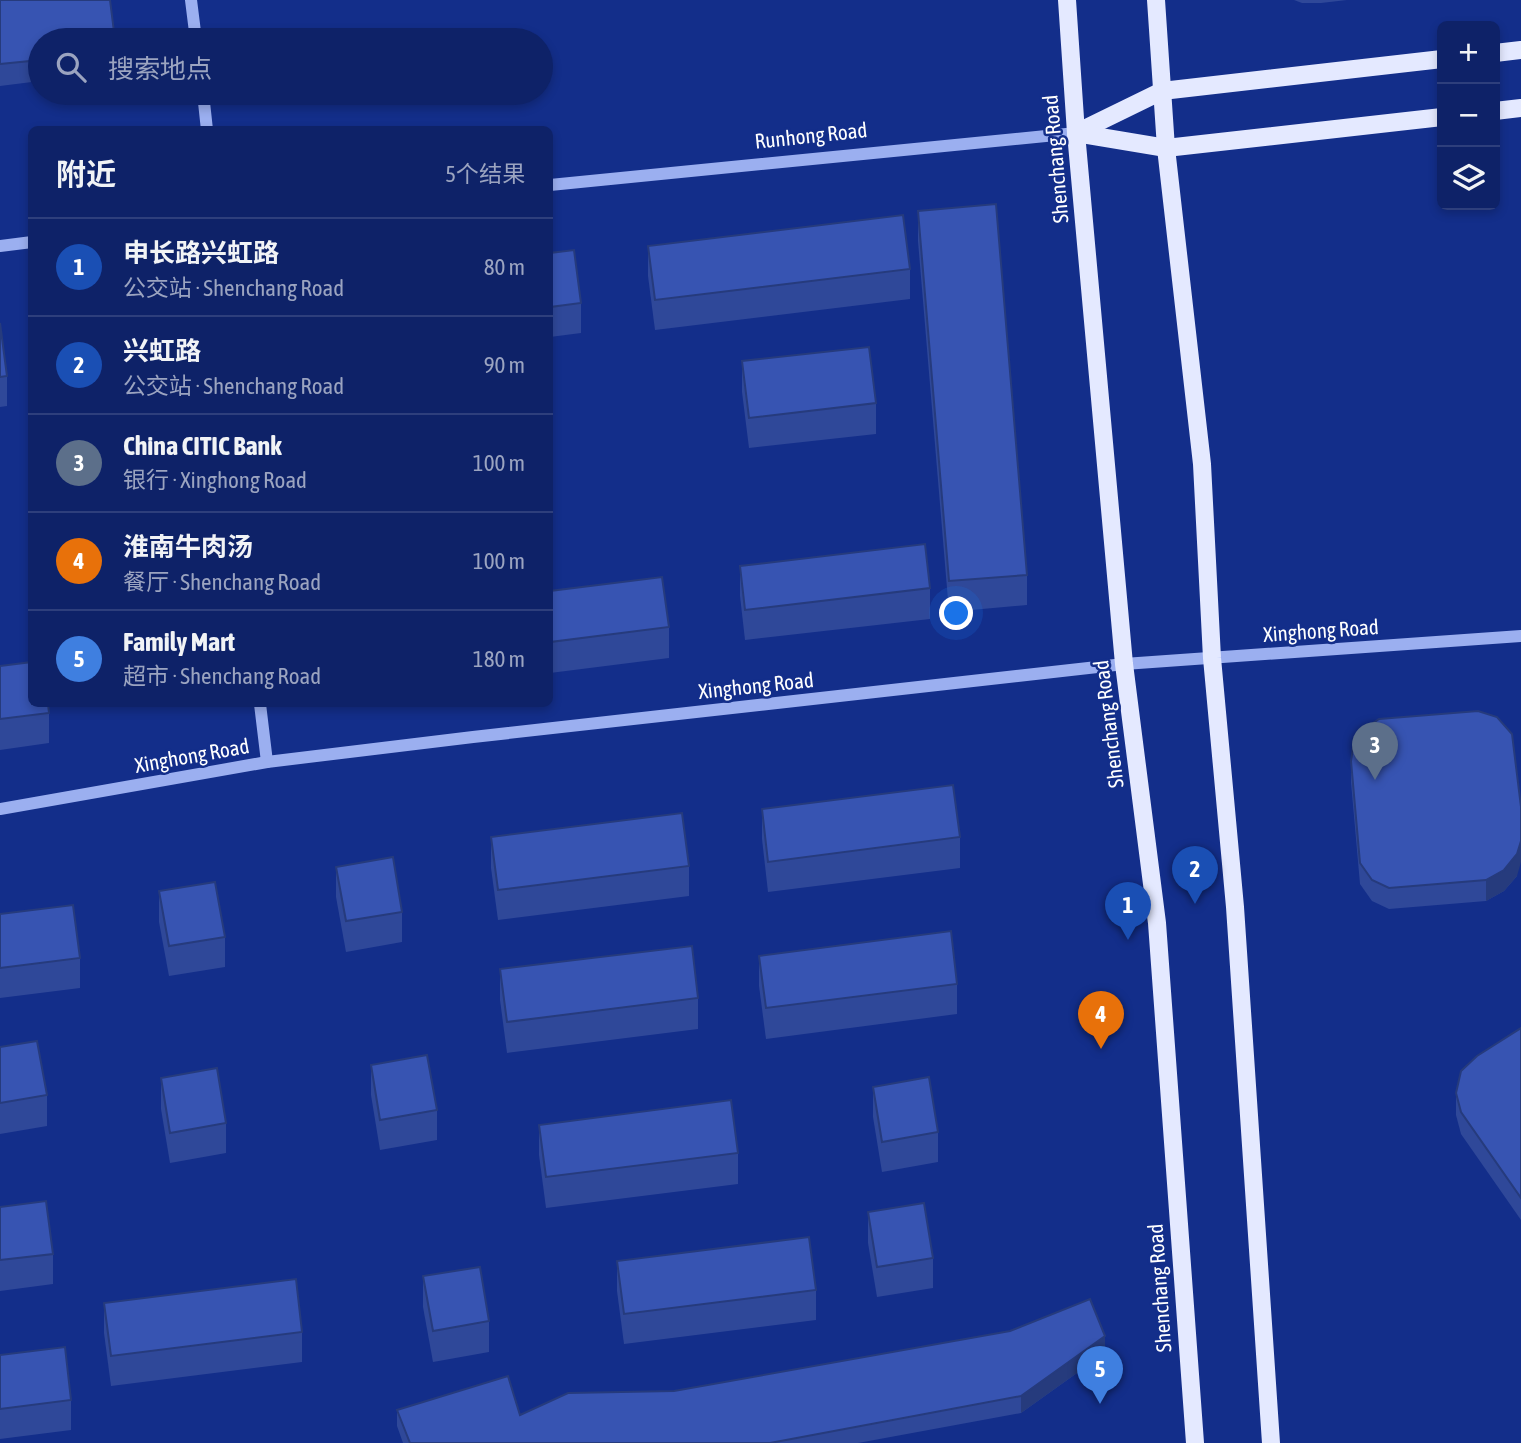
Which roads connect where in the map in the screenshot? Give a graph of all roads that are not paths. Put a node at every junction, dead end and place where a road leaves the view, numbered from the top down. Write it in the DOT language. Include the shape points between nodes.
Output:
graph roads {
  1 [pos="191,0"];
  2 [pos="1067,0"];
  3 [pos="1156,0"];
  4 [pos="194,28"];
  5 [pos="1521,50"];
  6 [pos="1500,52"];
  7 [pos="1437,60"];
  8 [pos="1162,91"];
  9 [pos="204,105"];
  10 [pos="1521,108"];
  11 [pos="1500,110"];
  12 [pos="1437,118"];
  13 [pos="207,126"];
  14 [pos="1076,133"];
  15 [pos="1166,149"];
  16 [pos="553,185"];
  17 [pos="28,242"];
  18 [pos="0,246"];
  19 [pos="1521,636"];
  20 [pos="1212,658"];
  21 [pos="1124,664"];
  22 [pos="260,707"];
  23 [pos="267,762"];
  24 [pos="0,808"];
  25 [pos="1195,1443"];
  26 [pos="1271,1443"];
  1 -- 4 [label="street"];
  2 -- 14 [label="main road, Shenchang Road"];
  3 -- 8 [label="main road"];
  5 -- 6 [label="main road"];
  7 -- 8 [label="main road, Runhong Road"];
  8 -- 14 [label="main road, Runhong Road"];
  8 -- 15 [label="main road"];
  9 -- 13 [label="street"];
  10 -- 11 [label="main road"];
  12 -- 15 [label="main road, Runhong Road"];
  14 -- 15 [label="main road, Runhong Road"];
  14 -- 16 [label="street, Runhong Road"];
  14 -- 21 [label="main road, Shenchang Road"];
  15 -- 20 [label="main road" via="1202,464"];
  17 -- 18 [label="street"];
  19 -- 20 [label="street, Xinghong Road"];
  20 -- 21 [label="street, Xinghong Road"];
  20 -- 26 [label="main road" via="1235,907"];
  21 -- 23 [label="street, Xinghong Road"];
  21 -- 25 [label="main road, Shenchang Road" via="1157,923"];
  22 -- 23 [label="street"];
  23 -- 24 [label="street, Xinghong Road"];
}
